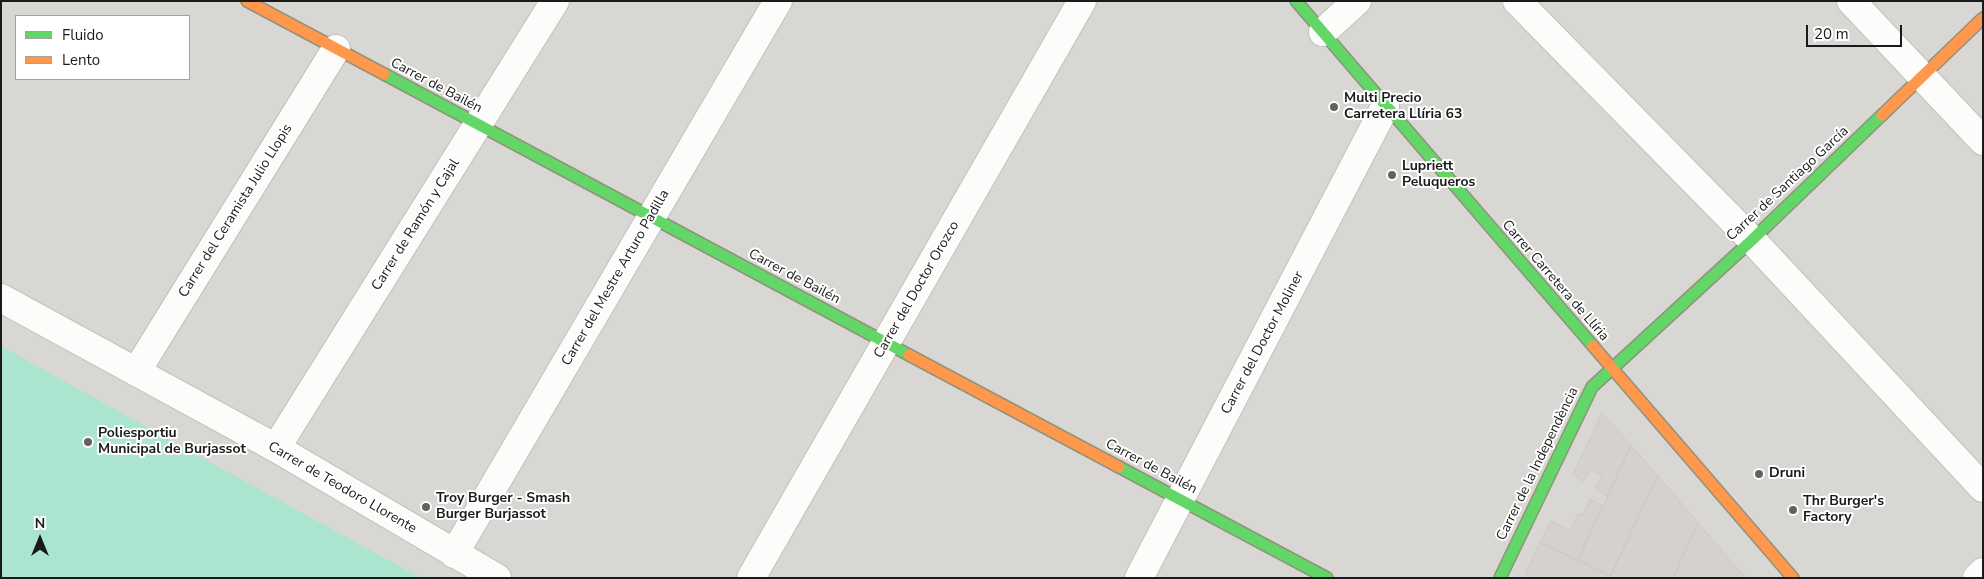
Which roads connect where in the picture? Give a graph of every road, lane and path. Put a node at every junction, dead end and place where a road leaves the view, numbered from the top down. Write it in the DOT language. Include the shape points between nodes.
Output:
graph roads {
  1 [pos="247,1"];
  2 [pos="555,1"];
  3 [pos="778,1"];
  4 [pos="1082,1"];
  5 [pos="1296,1"];
  6 [pos="1357,1"];
  7 [pos="1517,1"];
  8 [pos="1851,1"];
  9 [pos="1983,18"];
  10 [pos="1323,32"];
  11 [pos="336,49"];
  12 [pos="1924,77"];
  13 [pos="1385,107"];
  14 [pos="479,125"];
  15 [pos="1983,141"];
  16 [pos="651,218"];
  17 [pos="1752,240"];
  18 [pos="1,298"];
  19 [pos="886,344"];
  20 [pos="1610,368"];
  21 [pos="136,372"];
  22 [pos="276,448"];
  23 [pos="1983,488"];
  24 [pos="1180,500"];
  25 [pos="454,554"];
  26 [pos="1983,572"];
  27 [pos="498,578"];
  28 [pos="751,578"];
  29 [pos="1139,578"];
  30 [pos="1327,578"];
  31 [pos="1500,578"];
  32 [pos="1793,578"];
  33 [pos="1977,578"];
  1 -- 11 [label="street, Carrer de Bailén"];
  2 -- 14 [label="street, Carrer de Ramón y Cajal"];
  3 -- 16 [label="street, Carrer del Mestre Arturo Padilla"];
  4 -- 19 [label="street, Carrer del Doctor Orozco"];
  5 -- 10 [label="street, Carrer Carretera de Llíria"];
  6 -- 10 [label="street"];
  7 -- 17 [label="street"];
  8 -- 12 [label="street"];
  9 -- 12 [label="street, Carrer de Santiago García"];
  10 -- 13 [label="street, Carrer Carretera de Llíria"];
  11 -- 14 [label="street, Carrer de Bailén"];
  11 -- 21 [label="street, Carrer del Ceramista Julio Llopis"];
  12 -- 15 [label="street"];
  12 -- 17 [label="street, Carrer de Santiago García"];
  13 -- 20 [label="street, Carrer Carretera de Llíria"];
  13 -- 24 [label="street, Carrer del Doctor Moliner"];
  14 -- 16 [label="street, Carrer de Bailén"];
  14 -- 22 [label="street, Carrer de Ramón y Cajal"];
  16 -- 19 [label="street, Carrer de Bailén"];
  16 -- 25 [label="street, Carrer del Mestre Arturo Padilla"];
  17 -- 20 [label="street, Carrer de Santiago García"];
  17 -- 23 [label="street"];
  18 -- 21 [label="street, Carrer de Teodoro Llorente"];
  19 -- 24 [label="street, Carrer de Bailén"];
  19 -- 28 [label="street, Carrer del Doctor Orozco"];
  20 -- 31 [label="street, Carrer de la Independència" via="1592,387"];
  20 -- 32 [label="street, Carrer Carretera de Llíria"];
  21 -- 22 [label="street, Carrer de Teodoro Llorente"];
  22 -- 25 [label="street, Carrer de Teodoro Llorente"];
  24 -- 29 [label="street, Carrer del Doctor Moliner"];
  24 -- 30 [label="street, Carrer de Bailén"];
  25 -- 27 [label="street, Carrer de Teodoro Llorente"];
  26 -- 33 [label="street"];
}
